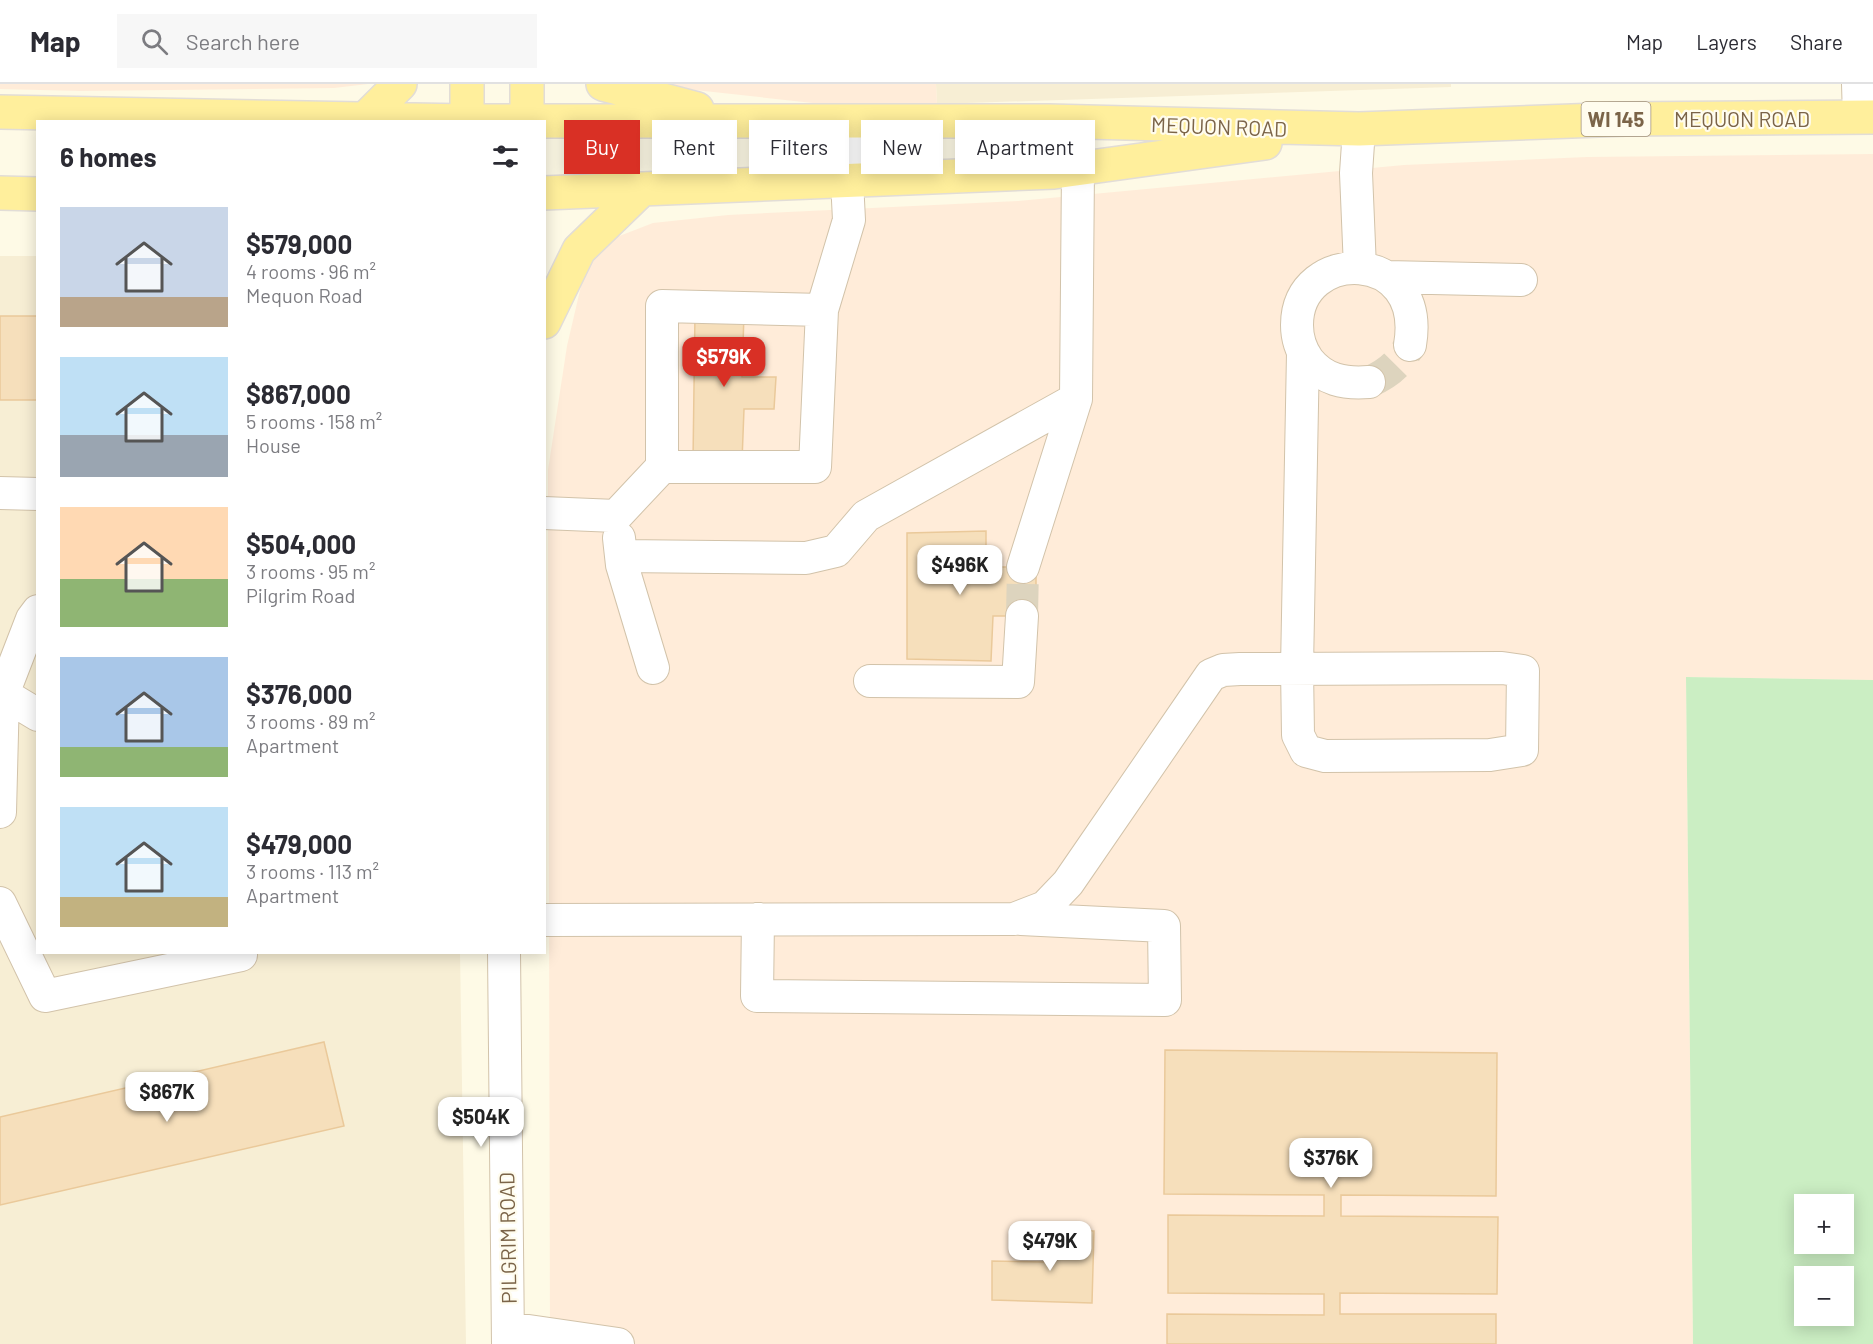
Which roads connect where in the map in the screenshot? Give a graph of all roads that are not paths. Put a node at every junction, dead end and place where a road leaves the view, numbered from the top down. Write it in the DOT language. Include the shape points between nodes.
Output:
graph roads {
  1 [pos="400,84"];
  2 [pos="467,84"];
  3 [pos="527,84"];
  4 [pos="603,84"];
  5 [pos="1858,84"];
  6 [pos="0,112"];
  7 [pos="1866,117"];
  8 [pos="365,118"];
  9 [pos="433,120"];
  10 [pos="467,120"];
  11 [pos="527,120"];
  12 [pos="546,121"];
  13 [pos="742,121"];
  14 [pos="749,121"];
  15 [pos="849,121"];
  16 [pos="1359,129"];
  17 [pos="1095,167"];
  18 [pos="847,174"];
  19 [pos="982,174"];
  20 [pos="1078,174"];
  21 [pos="847,181"];
  22 [pos="642,189"];
  23 [pos="0,193"];
  24 [pos="546,193"];
  25 [pos="36,194"];
  26 [pos="1373,272"];
  27 [pos="1521,280"];
  28 [pos="822,310"];
  29 [pos="546,318"];
  30 [pos="1410,345"];
  31 [pos="1304,353"];
  32 [pos="1369,382"];
  33 [pos="1076,399"];
  34 [pos="662,467"];
  35 [pos="0,493"];
  36 [pos="36,494"];
  37 [pos="546,513"];
  38 [pos="616,516"];
  39 [pos="621,556"];
  40 [pos="1023,567"];
  41 [pos="36,615"];
  42 [pos="1022,616"];
  43 [pos="653,668"];
  44 [pos="1297,668"];
  45 [pos="870,681"];
  46 [pos="1,692"];
  47 [pos="36,714"];
  48 [pos="0,812"];
  49 [pos="0,903"];
  50 [pos="758,919"];
  51 [pos="1014,919"];
  52 [pos="546,920"];
  53 [pos="504,954"];
  54 [pos="241,956"];
  55 [pos="508,1336"];
  56 [pos="618,1344"];
  1 -- 8 [label="main road"];
  2 -- 10 [label="main road"];
  3 -- 11 [label="main road"];
  4 -- 13 [label="main road, WI 145"];
  5 -- 7 [label="street"];
  6 -- 8 [label="main road, MEQUON ROAD"];
  7 -- 16 [label="main road, MEQUON ROAD / WI 145" via="1626,118"];
  8 -- 9 [label="main road, MEQUON ROAD"];
  12 -- 13 [label="main road, MEQUON ROAD"];
  13 -- 14 [label="main road, MEQUON ROAD / WI 145"];
  15 -- 16 [label="main road, MEQUON ROAD / WI 145" via="1049,121"];
  16 -- 17 [label="main road, MEQUON ROAD / WI 145"];
  16 -- 26 [label="street" via="1356,173"];
  18 -- 21 [label="street"];
  19 -- 21 [label="main road, MEQUON ROAD / WI 145"];
  20 -- 33 [label="street"];
  21 -- 22 [label="main road, MEQUON ROAD / WI 145"];
  21 -- 28 [label="street" via="849,219"];
  22 -- 24 [label="main road, MEQUON ROAD / WI 145"];
  22 -- 29 [label="main road" via="579,250"];
  23 -- 25 [label="main road"];
  26 -- 27 [label="street"];
  26 -- 30 [label="street" via="1401,290 1410,307"];
  26 -- 31 [label="street" via="1331,272 1315,283 1297,316 1297,335"];
  28 -- 34 [label="street" via="815,467"];
  28 -- 34 [label="street" via="662,306"];
  31 -- 32 [label="street" via="1315,369 1331,379 1350,384"];
  31 -- 44 [label="street"];
  33 -- 39 [label="street" via="866,516 836,551 806,558"];
  33 -- 40 [label="street"];
  34 -- 38 [label="street"];
  35 -- 36 [label="street"];
  37 -- 38 [label="street"];
  38 -- 39 [label="street"];
  39 -- 43 [label="street"];
  41 -- 46 [label="street"];
  42 -- 45 [label="street" via="1018,682"];
  44 -- 44 [label="street" via="1523,671 1522,750 1479,755 1325,756 1306,751 1298,735"];
  44 -- 51 [label="street" via="1223,670 1211,675 1068,883 1045,907"];
  46 -- 47 [label="street"];
  46 -- 48 [label="street"];
  49 -- 54 [label="street" via="45,996"];
  50 -- 51 [label="street"];
  50 -- 51 [label="street" via="757,996 1164,1000 1164,926"];
  50 -- 52 [label="street"];
  53 -- 55 [label="street, PILGRIM ROAD"];
  55 -- 56 [label="street"];
}
